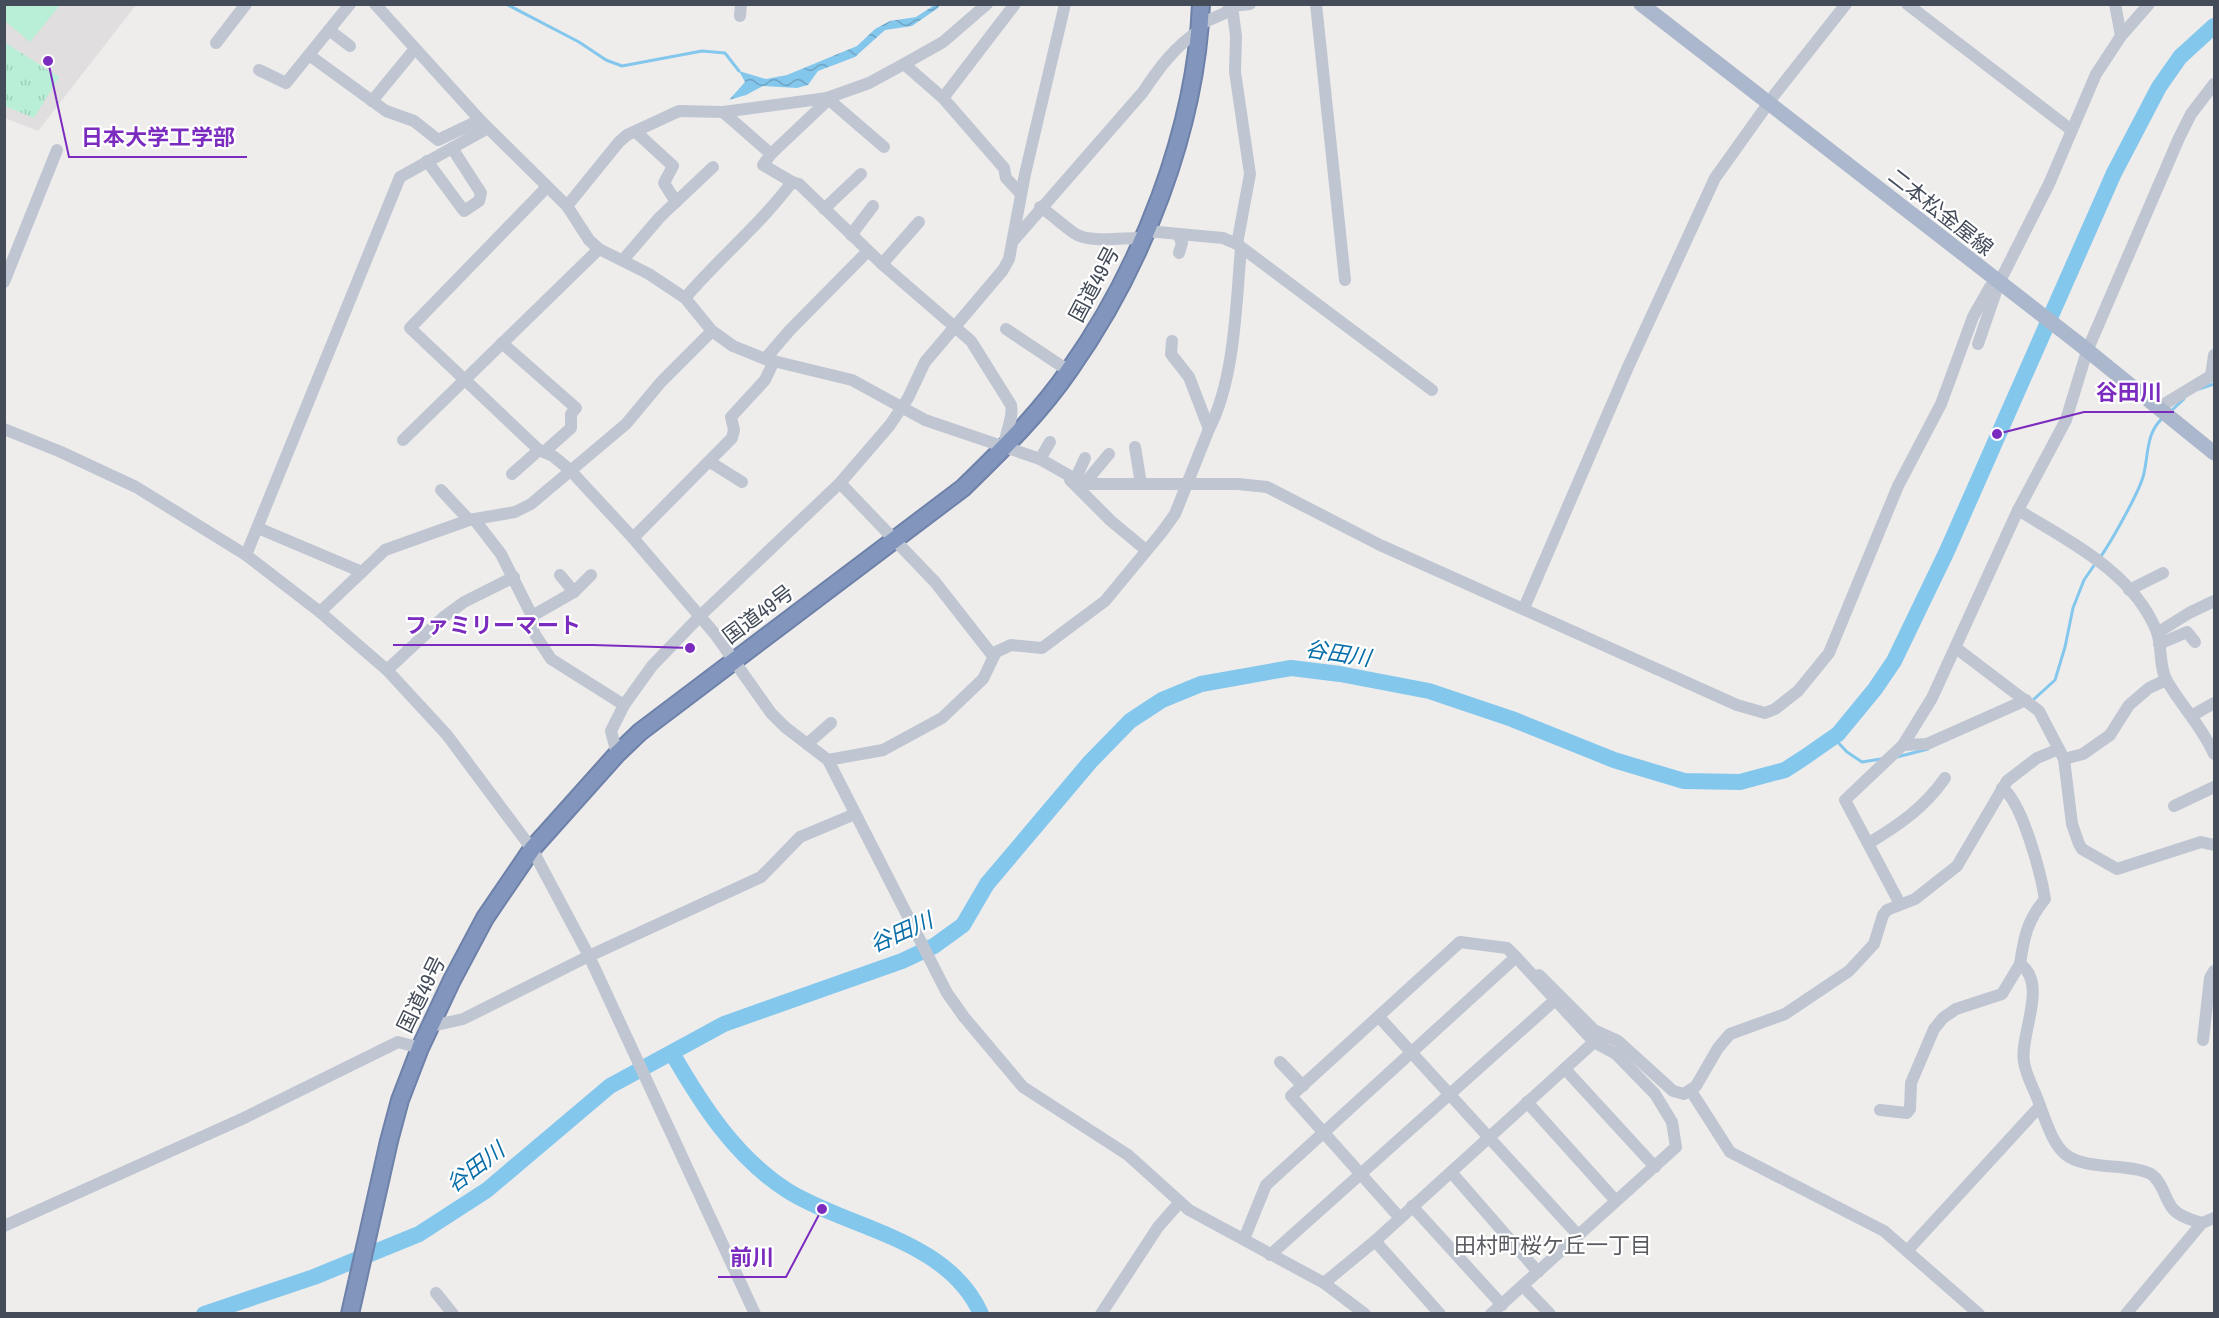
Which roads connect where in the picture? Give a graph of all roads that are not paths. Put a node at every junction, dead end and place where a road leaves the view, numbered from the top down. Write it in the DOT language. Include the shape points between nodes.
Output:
graph roads {
  1 [pos="246,4"];
  2 [pos="350,4"];
  3 [pos="375,4"];
  4 [pos="987,4"];
  5 [pos="1015,4"];
  6 [pos="1065,4"];
  7 [pos="1201,4"];
  8 [pos="1250,4"];
  9 [pos="1316,4"];
  10 [pos="1641,4"];
  11 [pos="1846,4"];
  12 [pos="1907,4"];
  13 [pos="2115,4"];
  14 [pos="2150,4"];
  15 [pos="1233,5"];
  16 [pos="1200,27"];
  17 [pos="329,30"];
  18 [pos="2121,36"];
  19 [pos="216,43"];
  20 [pos="350,46"];
  21 [pos="414,50"];
  22 [pos="309,55"];
  23 [pos="904,64"];
  24 [pos="259,70"];
  25 [pos="2214,84"];
  26 [pos="827,98"];
  27 [pos="943,98"];
  28 [pos="372,102"];
  29 [pos="1768,103"];
  30 [pos="723,112"];
  31 [pos="484,124"];
  32 [pos="2070,129"];
  33 [pos="636,132"];
  34 [pos="884,147"];
  35 [pos="452,148"];
  36 [pos="57,150"];
  37 [pos="771,154"];
  38 [pos="427,161"];
  39 [pos="713,167"];
  40 [pos="861,174"];
  41 [pos="792,182"];
  42 [pos="547,187"];
  43 [pos="1022,194"];
  44 [pos="676,202"];
  45 [pos="567,206"];
  46 [pos="873,206"];
  47 [pos="1040,207"];
  48 [pos="824,209"];
  49 [pos="919,222"];
  50 [pos="1178,234"];
  51 [pos="851,235"];
  52 [pos="1145,235"];
  53 [pos="1012,242"];
  54 [pos="1239,246"];
  55 [pos="599,249"];
  56 [pos="868,251"];
  57 [pos="1179,253"];
  58 [pos="623,260"];
  59 [pos="882,264"];
  60 [pos="1345,280"];
  61 [pos="4,282"];
  62 [pos="2003,286"];
  63 [pos="685,298"];
  64 [pos="955,326"];
  65 [pos="1005,329"];
  66 [pos="712,331"];
  67 [pos="1172,341"];
  68 [pos="502,343"];
  69 [pos="1978,344"];
  70 [pos="2084,349"];
  71 [pos="2214,355"];
  72 [pos="769,360"];
  73 [pos="1069,371"];
  74 [pos="2213,375"];
  75 [pos="464,380"];
  76 [pos="1432,390"];
  77 [pos="2158,408"];
  78 [pos="901,409"];
  79 [pos="4,429"];
  80 [pos="1209,429"];
  81 [pos="403,440"];
  82 [pos="1050,442"];
  83 [pos="1005,447"];
  84 [pos="1135,447"];
  85 [pos="542,451"];
  86 [pos="2214,453"];
  87 [pos="1109,454"];
  88 [pos="1085,458"];
  89 [pos="1040,459"];
  90 [pos="710,462"];
  91 [pos="570,470"];
  92 [pos="512,474"];
  93 [pos="1075,479"];
  94 [pos="742,482"];
  95 [pos="840,483"];
  96 [pos="1141,484"];
  97 [pos="1188,485"];
  98 [pos="441,490"];
  99 [pos="2018,510"];
  100 [pos="471,519"];
  101 [pos="258,528"];
  102 [pos="633,538"];
  103 [pos="895,541"];
  104 [pos="1146,550"];
  105 [pos="246,555"];
  106 [pos="362,572"];
  107 [pos="2163,573"];
  108 [pos="560,575"];
  109 [pos="591,575"];
  110 [pos="514,578"];
  111 [pos="2129,590"];
  112 [pos="574,592"];
  113 [pos="2214,601"];
  114 [pos="1524,608"];
  115 [pos="321,612"];
  116 [pos="532,616"];
  117 [pos="700,616"];
  118 [pos="2158,639"];
  119 [pos="2195,642"];
  120 [pos="1956,648"];
  121 [pos="993,656"];
  122 [pos="735,660"];
  123 [pos="387,670"];
  124 [pos="2166,680"];
  125 [pos="2026,700"];
  126 [pos="2214,703"];
  127 [pos="624,705"];
  128 [pos="2193,716"];
  129 [pos="831,723"];
  130 [pos="807,744"];
  131 [pos="1903,745"];
  132 [pos="617,754"];
  133 [pos="2062,754"];
  134 [pos="2214,754"];
  135 [pos="828,760"];
  136 [pos="1945,778"];
  137 [pos="2214,787"];
  138 [pos="2002,788"];
  139 [pos="2174,806"];
  140 [pos="855,814"];
  141 [pos="1869,843"];
  142 [pos="2214,845"];
  143 [pos="532,849"];
  144 [pos="1900,904"];
  145 [pos="589,956"];
  146 [pos="1516,957"];
  147 [pos="2020,964"];
  148 [pos="1524,967"];
  149 [pos="2214,971"];
  150 [pos="1554,1001"];
  151 [pos="1379,1017"];
  152 [pos="432,1026"];
  153 [pos="2203,1040"];
  154 [pos="1594,1042"];
  155 [pos="420,1048"];
  156 [pos="1412,1053"];
  157 [pos="1280,1062"];
  158 [pos="1564,1069"];
  159 [pos="1303,1086"];
  160 [pos="1691,1091"];
  161 [pos="1450,1094"];
  162 [pos="1527,1102"];
  163 [pos="2040,1106"];
  164 [pos="1880,1110"];
  165 [pos="1323,1133"];
  166 [pos="1489,1137"];
  167 [pos="1655,1167"];
  168 [pos="1451,1172"];
  169 [pos="1360,1176"];
  170 [pos="1180,1202"];
  171 [pos="1616,1202"];
  172 [pos="1412,1206"];
  173 [pos="1400,1218"];
  174 [pos="2214,1218"];
  175 [pos="2202,1223"];
  176 [pos="4,1226"];
  177 [pos="1578,1235"];
  178 [pos="1245,1239"];
  179 [pos="1375,1241"];
  180 [pos="1907,1251"];
  181 [pos="1270,1255"];
  182 [pos="1538,1272"];
  183 [pos="1323,1283"];
  184 [pos="1523,1286"];
  185 [pos="436,1293"];
  186 [pos="1502,1305"];
  187 [pos="350,1314"];
  188 [pos="453,1314"];
  189 [pos="755,1314"];
  190 [pos="1101,1314"];
  191 [pos="1365,1314"];
  192 [pos="1440,1314"];
  193 [pos="1491,1314"];
  194 [pos="1550,1314"];
  195 [pos="1979,1314"];
  196 [pos="2126,1314"];
  1 -- 19 [label="street"];
  2 -- 17 [label="street"];
  3 -- 21 [label="street"];
  4 -- 23 [label="street" via="943,42"];
  5 -- 27 [label="street"];
  6 -- 43 [label="street"];
  7 -- 16 [label="highway, 国道49号"];
  8 -- 15 [label="street"];
  9 -- 60 [label="street"];
  10 -- 29 [label="main road, 二本松金屋線"];
  11 -- 29 [label="street"];
  12 -- 32 [label="street"];
  13 -- 18 [label="street"];
  14 -- 18 [label="street"];
  15 -- 16 [label="street"];
  15 -- 54 [label="street" via="1235,72 1250,174"];
  16 -- 47 [label="street" via="1158,69 1143,92"];
  16 -- 52 [label="highway, 国道49号" via="1175,150"];
  17 -- 20 [label="street"];
  17 -- 22 [label="street"];
  18 -- 32 [label="street" via="2096,74"];
  21 -- 28 [label="street"];
  21 -- 31 [label="street"];
  22 -- 24 [label="street" via="286,83"];
  22 -- 28 [label="street"];
  23 -- 26 [label="street" via="870,83"];
  23 -- 27 [label="street"];
  25 -- 70 [label="street" via="2179,138"];
  26 -- 30 [label="street"];
  26 -- 34 [label="street"];
  26 -- 37 [label="street"];
  27 -- 43 [label="street"];
  28 -- 31 [label="street" via="414,121 438,140"];
  29 -- 62 [label="main road, 二本松金屋線"];
  29 -- 114 [label="street" via="1715,178"];
  30 -- 33 [label="street" via="679,111"];
  30 -- 37 [label="street"];
  31 -- 35 [label="street"];
  31 -- 42 [label="street"];
  32 -- 62 [label="street"];
  33 -- 44 [label="street" via="673,166 663,183"];
  33 -- 45 [label="street" via="619,142"];
  35 -- 38 [label="street"];
  35 -- 38 [label="street" via="481,193 479,201 464,211"];
  36 -- 61 [label="street"];
  37 -- 41 [label="street" via="763,165"];
  38 -- 101 [label="street" via="400,177"];
  39 -- 44 [label="street"];
  40 -- 48 [label="street"];
  41 -- 48 [label="street"];
  41 -- 63 [label="street" via="768,214"];
  42 -- 45 [label="street"];
  42 -- 75 [label="street" via="410,328"];
  43 -- 53 [label="street"];
  44 -- 58 [label="street"];
  45 -- 55 [label="street"];
  46 -- 51 [label="street"];
  47 -- 52 [label="street" via="1082,237 1118,241"];
  47 -- 53 [label="street"];
  48 -- 51 [label="street"];
  49 -- 59 [label="street"];
  50 -- 52 [label="street"];
  50 -- 54 [label="street" via="1223,238"];
  50 -- 57 [label="street" via="1182,243"];
  51 -- 56 [label="street"];
  52 -- 73 [label="highway, 国道49号" via="1101,321"];
  53 -- 64 [label="street" via="1003,270"];
  54 -- 76 [label="street"];
  54 -- 80 [label="street" via="1230,353 1218,412"];
  55 -- 58 [label="street"];
  55 -- 68 [label="street"];
  56 -- 59 [label="street"];
  56 -- 72 [label="street"];
  58 -- 63 [label="street"];
  59 -- 64 [label="street"];
  62 -- 69 [label="street"];
  62 -- 70 [label="main road, 二本松金屋線"];
  62 -- 114 [label="street" via="1990,287 1973,317 1941,404 1898,486 1829,653 1806,683 1775,709 1765,713 1737,705"];
  63 -- 66 [label="street"];
  64 -- 78 [label="street" via="925,362"];
  64 -- 83 [label="street" via="982,355 1008,396 1013,414 1004,434"];
  65 -- 73 [label="street"];
  66 -- 72 [label="street" via="733,346"];
  66 -- 91 [label="street" via="626,424"];
  67 -- 80 [label="street" via="1171,354 1189,377"];
  68 -- 75 [label="street"];
  68 -- 85 [label="street" via="576,408 571,414 571,428"];
  70 -- 77 [label="main road, 二本松金屋線"];
  70 -- 99 [label="street" via="2066,420"];
  71 -- 74 [label="street"];
  72 -- 78 [label="street" via="852,380"];
  72 -- 90 [label="street" via="765,380 731,417 734,435"];
  73 -- 83 [label="highway, 国道49号"];
  74 -- 77 [label="street"];
  75 -- 81 [label="street"];
  75 -- 85 [label="street"];
  77 -- 86 [label="main road, 二本松金屋線"];
  78 -- 83 [label="street"];
  78 -- 95 [label="street"];
  79 -- 105 [label="street" via="136,487"];
  80 -- 97 [label="street"];
  82 -- 89 [label="street"];
  83 -- 89 [label="street"];
  83 -- 103 [label="highway, 国道49号" via="963,488"];
  84 -- 96 [label="street"];
  85 -- 91 [label="street"];
  85 -- 92 [label="street"];
  87 -- 93 [label="street"];
  88 -- 93 [label="street"];
  89 -- 93 [label="street"];
  90 -- 94 [label="street"];
  90 -- 102 [label="street"];
  91 -- 100 [label="street" via="523,509"];
  91 -- 102 [label="street"];
  93 -- 96 [label="street"];
  93 -- 104 [label="street" via="1075,488"];
  95 -- 103 [label="street"];
  95 -- 117 [label="street"];
  96 -- 97 [label="street"];
  97 -- 104 [label="street" via="1175,514"];
  97 -- 114 [label="street" via="1267,487 1380,545"];
  98 -- 100 [label="street"];
  99 -- 111 [label="street" via="2094,556"];
  99 -- 120 [label="street"];
  100 -- 106 [label="street" via="390,547"];
  100 -- 110 [label="street" via="501,554"];
  101 -- 105 [label="street"];
  101 -- 106 [label="street"];
  102 -- 117 [label="street"];
  103 -- 121 [label="street" via="935,582"];
  103 -- 122 [label="highway, 国道49号"];
  104 -- 121 [label="street" via="1105,601 1053,641 1041,648 1008,646"];
  105 -- 115 [label="street"];
  106 -- 115 [label="street"];
  107 -- 111 [label="street"];
  108 -- 112 [label="street"];
  109 -- 112 [label="street"];
  110 -- 116 [label="street"];
  110 -- 123 [label="street" via="464,602"];
  111 -- 118 [label="street"];
  112 -- 116 [label="street"];
  113 -- 118 [label="street" via="2188,613"];
  115 -- 123 [label="street"];
  116 -- 127 [label="street" via="534,633 551,659"];
  117 -- 122 [label="street"];
  117 -- 127 [label="street" via="652,666"];
  118 -- 119 [label="street" via="2187,632"];
  118 -- 124 [label="street"];
  120 -- 125 [label="street"];
  120 -- 131 [label="street"];
  121 -- 135 [label="street" via="983,678 942,718 883,750"];
  122 -- 130 [label="street" via="771,713"];
  122 -- 132 [label="highway, 国道49号"];
  123 -- 143 [label="street" via="447,735"];
  124 -- 128 [label="street"];
  124 -- 133 [label="street" via="2129,705 2110,735 2083,754"];
  125 -- 131 [label="street" via="1927,744"];
  125 -- 133 [label="street" via="2039,711"];
  126 -- 128 [label="street"];
  127 -- 132 [label="street" via="611,731"];
  128 -- 134 [label="street"];
  129 -- 130 [label="street"];
  130 -- 135 [label="street"];
  131 -- 141 [label="street" via="1845,800"];
  132 -- 143 [label="highway, 国道49号"];
  133 -- 138 [label="street" via="2025,765"];
  133 -- 142 [label="street" via="2072,824 2079,844 2110,866 2123,868 2201,842"];
  135 -- 140 [label="street"];
  136 -- 141 [label="street" via="1913,813"];
  137 -- 139 [label="street"];
  138 -- 144 [label="street" via="1957,866 1915,899"];
  138 -- 147 [label="street" via="2019,810 2045,899 2031,915"];
  140 -- 145 [label="street" via="800,837 761,878"];
  140 -- 170 [label="street" via="963,1017 1023,1087 1128,1155"];
  141 -- 144 [label="street"];
  143 -- 145 [label="street"];
  143 -- 152 [label="highway, 国道49号" via="485,918"];
  144 -- 160 [label="street" via="1883,915 1874,944 1849,971 1802,1005 1727,1037"];
  145 -- 152 [label="street" via="463,1019"];
  145 -- 189 [label="street"];
  146 -- 148 [label="street"];
  146 -- 151 [label="street" via="1507,948 1460,942"];
  146 -- 156 [label="street"];
  147 -- 163 [label="street" via="2029,973 2033,1005 2023,1050 2024,1064"];
  147 -- 164 [label="street" via="2002,994 1943,1017 1911,1083 1907,1113"];
  148 -- 150 [label="street"];
  148 -- 160 [label="street" via="1542,978 1594,1030 1618,1041 1673,1091"];
  149 -- 153 [label="street"];
  150 -- 154 [label="street"];
  150 -- 161 [label="street"];
  151 -- 156 [label="street"];
  151 -- 159 [label="street"];
  152 -- 155 [label="highway, 国道49号"];
  154 -- 158 [label="street"];
  154 -- 167 [label="street" via="1616,1054 1634,1071 1655,1094 1672,1122 1676,1147"];
  155 -- 176 [label="street" via="398,1042 244,1118"];
  155 -- 187 [label="highway, 国道49号" via="400,1100"];
  156 -- 161 [label="street"];
  156 -- 165 [label="street"];
  157 -- 159 [label="street"];
  158 -- 162 [label="street"];
  158 -- 167 [label="street"];
  159 -- 165 [label="street" via="1291,1096"];
  160 -- 180 [label="street" via="1730,1152 1884,1231"];
  161 -- 166 [label="street"];
  161 -- 169 [label="street"];
  162 -- 166 [label="street"];
  162 -- 171 [label="street"];
  163 -- 175 [label="street" via="2049,1132 2066,1157 2147,1172 2159,1181 2174,1209"];
  163 -- 180 [label="street"];
  165 -- 169 [label="street"];
  165 -- 178 [label="street" via="1266,1185"];
  166 -- 168 [label="street"];
  166 -- 177 [label="street"];
  167 -- 171 [label="street"];
  168 -- 172 [label="street"];
  168 -- 182 [label="street"];
  169 -- 173 [label="street"];
  169 -- 181 [label="street"];
  170 -- 178 [label="street" via="1206,1221"];
  170 -- 190 [label="street" via="1158,1227"];
  171 -- 177 [label="street"];
  172 -- 173 [label="street"];
  172 -- 186 [label="street"];
  173 -- 179 [label="street"];
  174 -- 175 [label="street"];
  175 -- 196 [label="street"];
  177 -- 182 [label="street"];
  178 -- 181 [label="street"];
  179 -- 183 [label="street"];
  179 -- 192 [label="street"];
  180 -- 195 [label="street"];
  181 -- 183 [label="street"];
  182 -- 184 [label="street"];
  183 -- 191 [label="street"];
  184 -- 186 [label="street"];
  184 -- 194 [label="street"];
  185 -- 188 [label="street"];
  186 -- 193 [label="street"];
}
